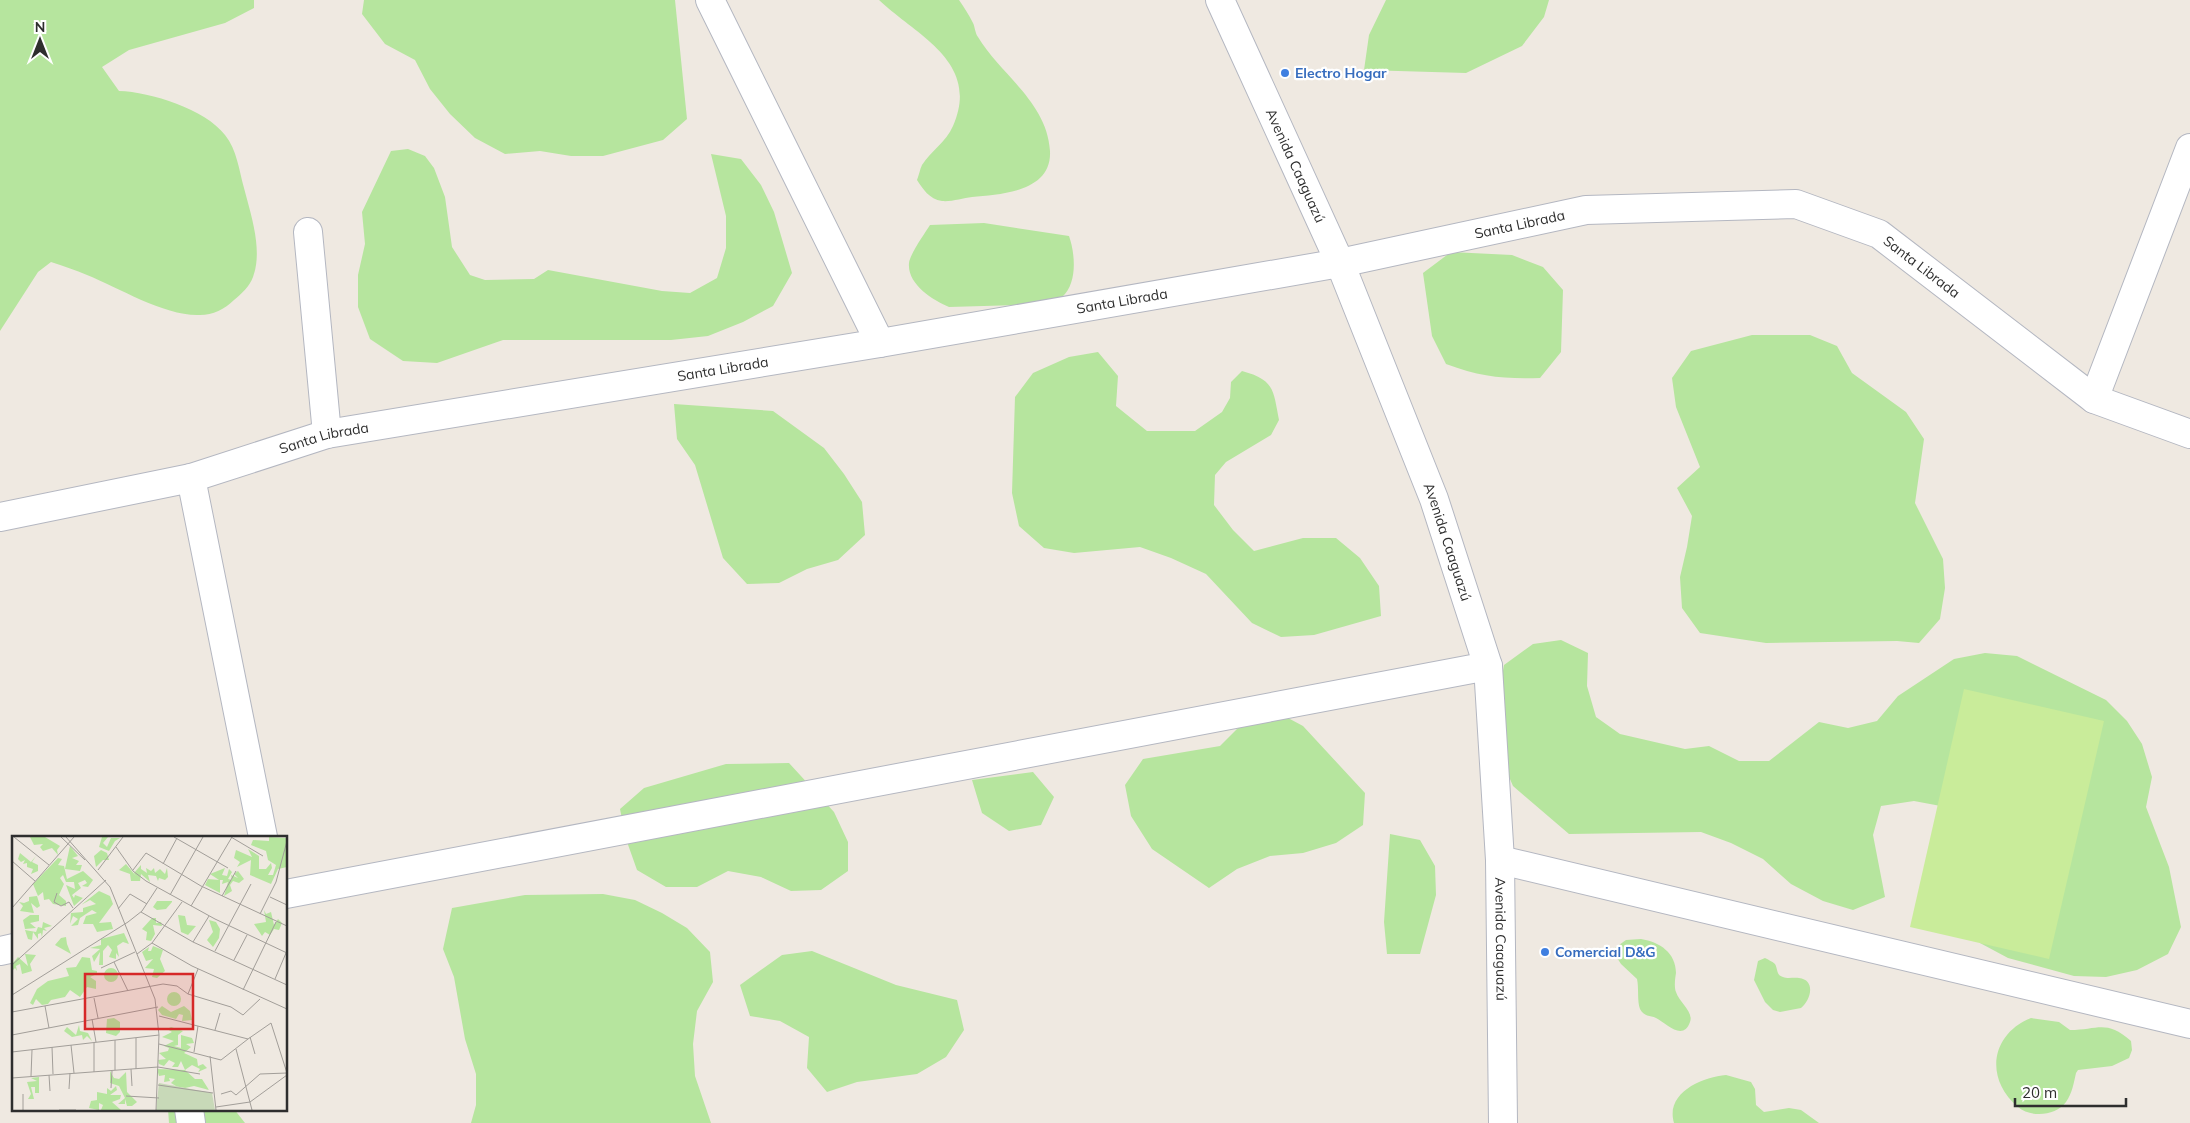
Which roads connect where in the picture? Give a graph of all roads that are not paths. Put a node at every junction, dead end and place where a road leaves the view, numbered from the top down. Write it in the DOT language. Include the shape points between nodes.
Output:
graph roads {
  1 [pos="710,0"];
  2 [pos="1220,0"];
  3 [pos="2190,148"];
  4 [pos="308,232"];
  5 [pos="1340,263"];
  6 [pos="880,343"];
  7 [pos="2094,399"];
  8 [pos="327,434"];
  9 [pos="2190,434"];
  10 [pos="191,478"];
  11 [pos="0,517"];
  12 [pos="1488,666"];
  13 [pos="263,836"];
  14 [pos="1500,860"];
  15 [pos="288,894"];
  16 [pos="2190,1024"];
  17 [pos="189,1110"];
  18 [pos="191,1123"];
  19 [pos="1503,1123"];
  1 -- 6 [label="street"];
  2 -- 5 [label="street, Avenida Caaguazú"];
  3 -- 7 [label="street"];
  4 -- 8 [label="street"];
  5 -- 6 [label="street, Santa Librada"];
  5 -- 7 [label="street, Santa Librada" via="1586,210 1796,204 1879,234"];
  5 -- 12 [label="street, Avenida Caaguazú" via="1434,499"];
  6 -- 8 [label="street, Santa Librada"];
  7 -- 9 [label="street, Santa Librada"];
  8 -- 10 [label="street, Santa Librada"];
  10 -- 11 [label="street, Santa Librada"];
  10 -- 13 [label="street"];
  12 -- 14 [label="street, Avenida Caaguazú"];
  12 -- 15 [label="street"];
  14 -- 16 [label="street"];
  14 -- 19 [label="street, Avenida Caaguazú"];
  17 -- 18 [label="street"];
}
